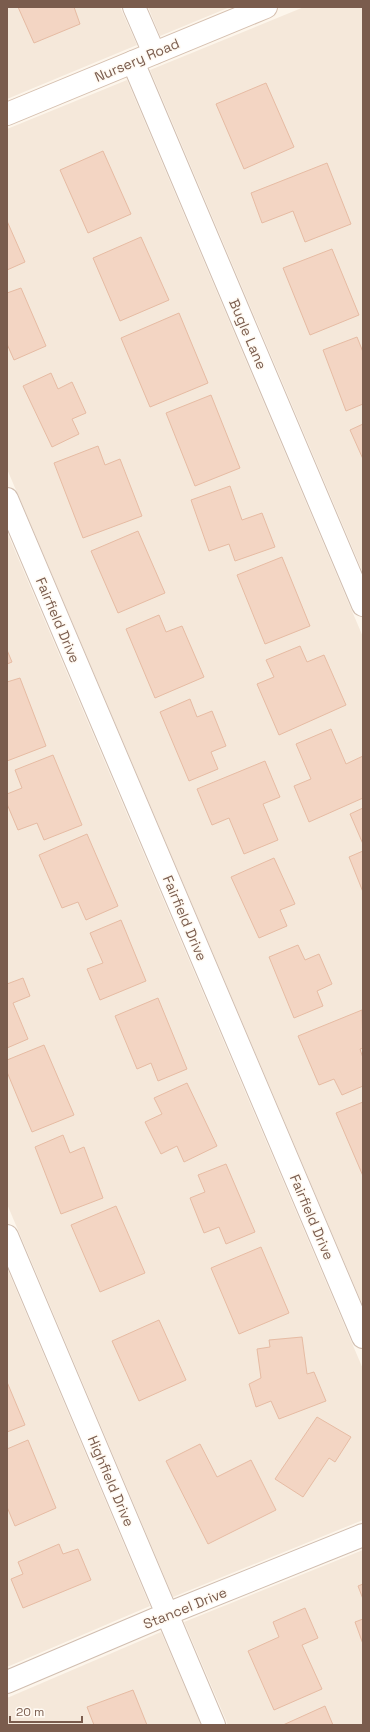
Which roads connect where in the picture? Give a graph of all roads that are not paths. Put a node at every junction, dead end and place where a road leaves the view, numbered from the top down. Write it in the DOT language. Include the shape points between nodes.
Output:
graph roads {
  1 [pos="134,7"];
  2 [pos="266,7"];
  3 [pos="154,53"];
  4 [pos="133,62"];
  5 [pos="7,114"];
  6 [pos="7,499"];
  7 [pos="363,605"];
  8 [pos="7,1236"];
  9 [pos="363,1337"];
  10 [pos="363,1535"];
  11 [pos="167,1614"];
  12 [pos="7,1682"];
  13 [pos="214,1725"];
  1 -- 3 [label="street"];
  2 -- 3 [label="street, Nursery Road"];
  3 -- 4 [label="street, Nursery Road"];
  4 -- 5 [label="street, Nursery Road"];
  4 -- 7 [label="street, Bugle Lane"];
  6 -- 9 [label="street, Fairfield Drive"];
  8 -- 11 [label="street, Highfield Drive"];
  10 -- 11 [label="street, Stancel Drive"];
  11 -- 12 [label="street, Stancel Drive"];
  11 -- 13 [label="street, Highfield Drive"];
}
